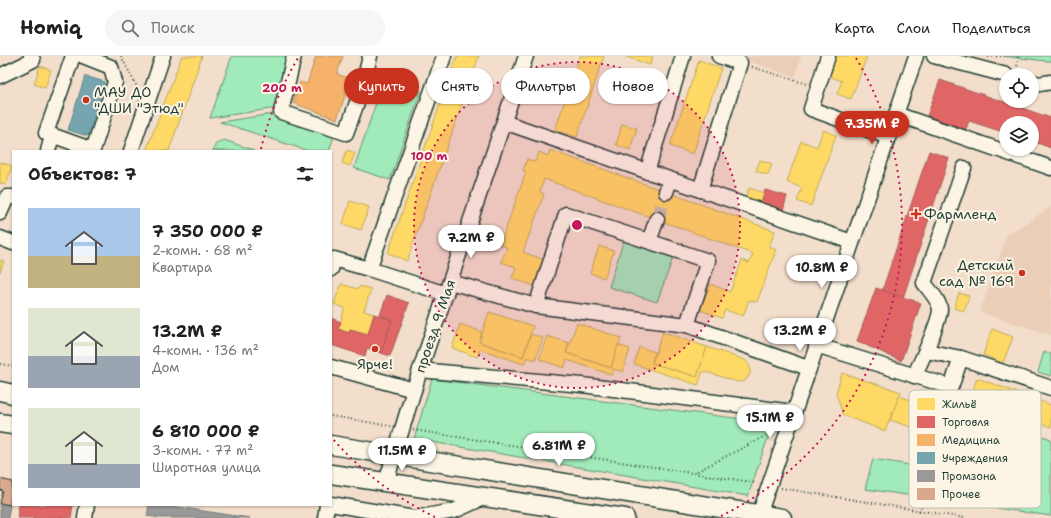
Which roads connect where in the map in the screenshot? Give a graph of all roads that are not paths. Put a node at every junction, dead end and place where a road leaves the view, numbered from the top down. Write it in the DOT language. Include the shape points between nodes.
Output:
graph roads {
  1 [pos="31,56"];
  2 [pos="73,56"];
  3 [pos="83,56"];
  4 [pos="163,56"];
  5 [pos="294,56"];
  6 [pos="370,56"];
  7 [pos="444,56"];
  8 [pos="526,56"];
  9 [pos="683,56"];
  10 [pos="828,56"];
  11 [pos="916,56"];
  12 [pos="934,56"];
  13 [pos="729,59"];
  14 [pos="999,73"];
  15 [pos="0,76"];
  16 [pos="1051,82"];
  17 [pos="1039,84"];
  18 [pos="896,114"];
  19 [pos="504,122"];
  20 [pos="52,136"];
  21 [pos="888,137"];
  22 [pos="48,150"];
  23 [pos="131,150"];
  24 [pos="964,168"];
  25 [pos="1051,168"];
  26 [pos="648,172"];
  27 [pos="700,190"];
  28 [pos="12,197"];
  29 [pos="0,214"];
  30 [pos="657,219"];
  31 [pos="0,238"];
  32 [pos="649,242"];
  33 [pos="852,242"];
  34 [pos="12,243"];
  35 [pos="332,266"];
  36 [pos="369,269"];
  37 [pos="448,288"];
  38 [pos="536,306"];
  39 [pos="686,325"];
  40 [pos="816,345"];
  41 [pos="926,351"];
  42 [pos="961,358"];
  43 [pos="332,367"];
  44 [pos="808,368"];
  45 [pos="420,370"];
  46 [pos="914,376"];
  47 [pos="1051,388"];
  48 [pos="414,390"];
  49 [pos="0,391"];
  50 [pos="12,394"];
  51 [pos="793,412"];
  52 [pos="0,423"];
  53 [pos="12,425"];
  54 [pos="332,445"];
  55 [pos="394,455"];
  56 [pos="332,474"];
  57 [pos="386,482"];
  58 [pos="485,497"];
  59 [pos="332,504"];
  60 [pos="87,506"];
  61 [pos="327,506"];
  62 [pos="758,516"];
  63 [pos="85,518"];
  64 [pos="325,518"];
  65 [pos="625,518"];
  66 [pos="782,518"];
  1 -- 15 [label="street" via="33,60"];
  2 -- 20 [label="street" via="46,133"];
  3 -- 20 [label="street" via="111,67 115,82 93,150"];
  4 -- 23 [label="street"];
  5 -- 6 [label="street" via="281,112 346,133 363,86"];
  7 -- 36 [label="street"];
  8 -- 19 [label="street, проезд 9 Мая"];
  9 -- 26 [label="street"];
  10 -- 21 [label="street" via="811,109"];
  11 -- 18 [label="street"];
  12 -- 14 [label="street"];
  13 -- 27 [label="street"];
  16 -- 17 [label="street"];
  18 -- 21 [label="street"];
  18 -- 25 [label="street"];
  19 -- 26 [label="street"];
  19 -- 37 [label="street, проезд 9 Мая"];
  20 -- 22 [label="street"];
  21 -- 33 [label="street"];
  24 -- 41 [label="street" via="924,283 936,299 940,310"];
  26 -- 27 [label="street" via="668,186"];
  27 -- 33 [label="street"];
  28 -- 29 [label="street" via="7,196"];
  30 -- 32 [label="street"];
  31 -- 34 [label="street"];
  32 -- 38 [label="street" via="566,214"];
  32 -- 39 [label="street" via="708,261"];
  33 -- 40 [label="street"];
  35 -- 36 [label="street" via="334,259"];
  36 -- 37 [label="street"];
  37 -- 38 [label="street"];
  37 -- 45 [label="street, проезд 9 Мая"];
  38 -- 39 [label="street"];
  39 -- 44 [label="street"];
  40 -- 44 [label="street"];
  40 -- 46 [label="street"];
  41 -- 42 [label="street"];
  41 -- 46 [label="street"];
  42 -- 46 [label="street" via="951,386"];
  42 -- 47 [label="street"];
  43 -- 48 [label="street"];
  44 -- 51 [label="street"];
  45 -- 48 [label="street, проезд 9 Мая"];
  45 -- 51 [label="street" via="582,386"];
  48 -- 55 [label="street, проезд 9 Мая"];
  49 -- 50 [label="main road"];
  51 -- 62 [label="street"];
  52 -- 53 [label="main road"];
  54 -- 55 [label="main road"];
  55 -- 57 [label="street, проезд 9 Мая"];
  55 -- 62 [label="main road"];
  56 -- 57 [label="main road"];
  57 -- 58 [label="main road"];
  58 -- 59 [label="street" via="454,511 414,518"];
  58 -- 65 [label="main road"];
  60 -- 63 [label="street"];
  61 -- 64 [label="street"];
  62 -- 66 [label="main road"];
}
